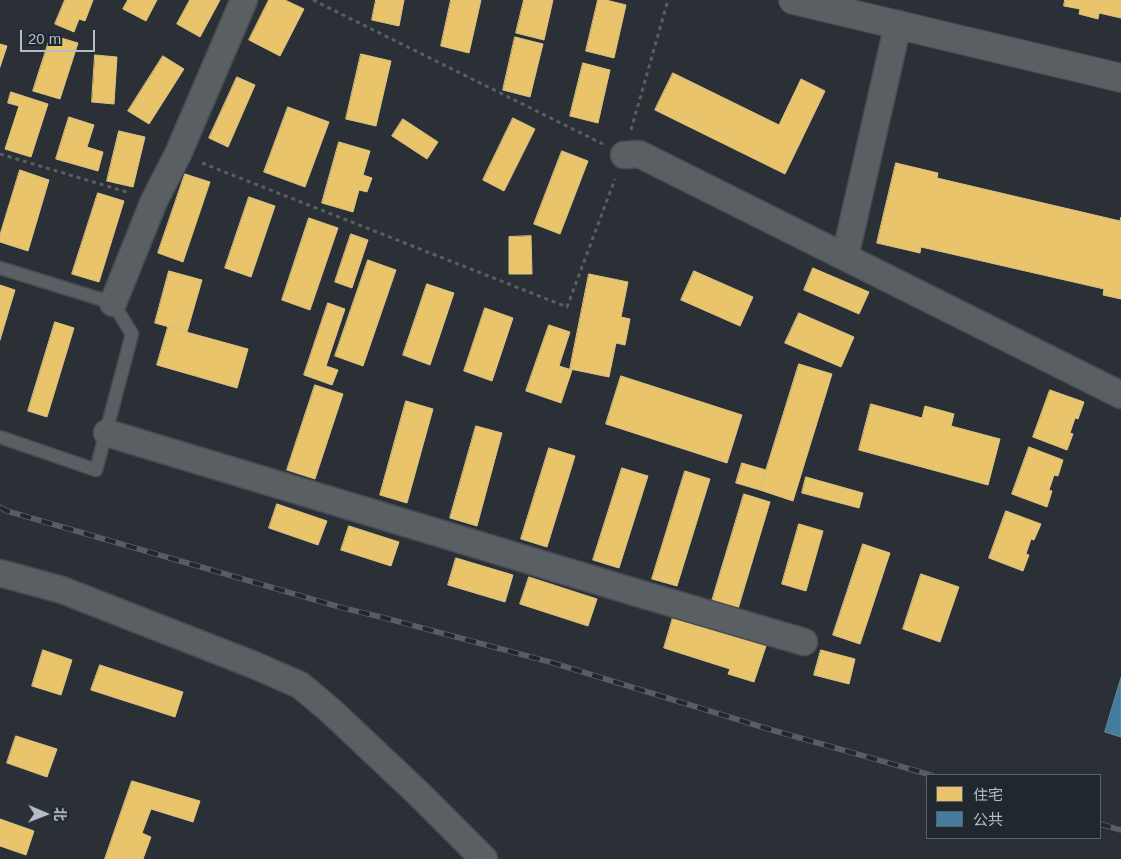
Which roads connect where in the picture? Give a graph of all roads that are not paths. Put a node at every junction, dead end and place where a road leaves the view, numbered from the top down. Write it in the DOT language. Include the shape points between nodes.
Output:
graph roads {
  1 [pos="244,0"];
  2 [pos="810,2"];
  3 [pos="898,24"];
  4 [pos="1121,78"];
  5 [pos="624,155"];
  6 [pos="844,257"];
  7 [pos="0,268"];
  8 [pos="113,303"];
  9 [pos="1121,395"];
  10 [pos="107,433"];
  11 [pos="0,437"];
  12 [pos="0,573"];
  13 [pos="804,642"];
  14 [pos="484,859"];
  1 -- 8 [label="street" via="178,154 154,201"];
  2 -- 3 [label="street"];
  3 -- 4 [label="street"];
  3 -- 6 [label="street"];
  5 -- 6 [label="street" via="638,154"];
  6 -- 9 [label="street"];
  7 -- 8 [label="lane"];
  8 -- 10 [label="lane" via="132,334"];
  10 -- 11 [label="lane" via="96,470"];
  10 -- 13 [label="street"];
  12 -- 14 [label="street" via="62,590 300,685 420,795"];
}
